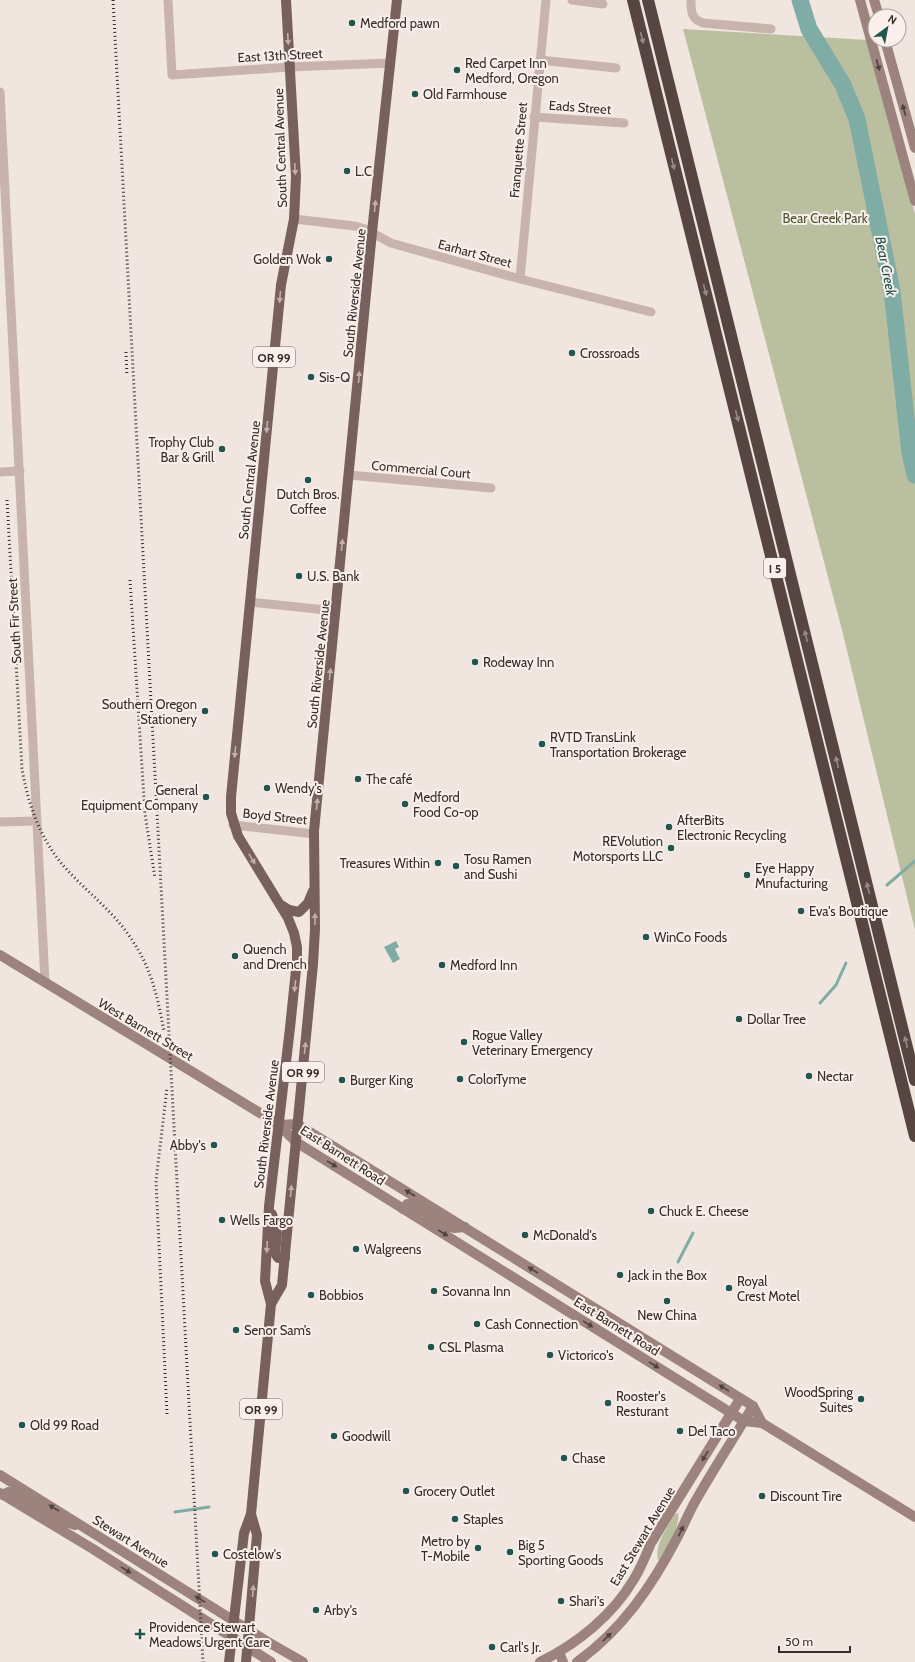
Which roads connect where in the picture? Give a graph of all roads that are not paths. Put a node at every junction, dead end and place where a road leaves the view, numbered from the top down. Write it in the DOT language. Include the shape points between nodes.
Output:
graph roads {
  1 [pos="168,0"];
  2 [pos="286,0"];
  3 [pos="397,0"];
  4 [pos="546,0"];
  5 [pos="572,0"];
  6 [pos="633,0"];
  7 [pos="648,0"];
  8 [pos="691,0"];
  9 [pos="860,0"];
  10 [pos="604,4"];
  11 [pos="771,29"];
  12 [pos="887,48"];
  13 [pos="540,60"];
  14 [pos="390,63"];
  15 [pos="290,67"];
  16 [pos="616,68"];
  17 [pos="0,92"];
  18 [pos="0,110"];
  19 [pos="534,118"];
  20 [pos="624,123"];
  21 [pos="915,148"];
  22 [pos="915,201"];
  23 [pos="294,219"];
  24 [pos="372,232"];
  25 [pos="520,279"];
  26 [pos="651,312"];
  27 [pos="20,471"];
  28 [pos="0,472"];
  29 [pos="349,475"];
  30 [pos="491,488"];
  31 [pos="250,602"];
  32 [pos="336,611"];
  33 [pos="36,821"];
  34 [pos="0,822"];
  35 [pos="233,825"];
  36 [pos="314,834"];
  37 [pos="315,885"];
  38 [pos="281,905"];
  39 [pos="296,947"];
  40 [pos="0,955"];
  41 [pos="45,982"];
  42 [pos="915,1080"];
  43 [pos="297,1124"];
  44 [pos="279,1125"];
  45 [pos="915,1136"];
  46 [pos="296,1142"];
  47 [pos="269,1206"];
  48 [pos="403,1209"];
  49 [pos="465,1227"];
  50 [pos="284,1258"];
  51 [pos="271,1304"];
  52 [pos="740,1399"];
  53 [pos="753,1406"];
  54 [pos="731,1413"];
  55 [pos="744,1421"];
  56 [pos="762,1423"];
  57 [pos="0,1474"];
  58 [pos="1,1496"];
  59 [pos="251,1514"];
  60 [pos="915,1517"];
  61 [pos="86,1528"];
  62 [pos="233,1620"];
  63 [pos="248,1630"];
  64 [pos="232,1637"];
  65 [pos="247,1647"];
  66 [pos="559,1652"];
  67 [pos="229,1662"];
  68 [pos="246,1662"];
  69 [pos="271,1662"];
  70 [pos="302,1662"];
  71 [pos="541,1662"];
  72 [pos="564,1662"];
  73 [pos="577,1662"];
  1 -- 15 [label="street, East 13th Street" via="172,75"];
  2 -- 15 [label="main road, South Central Avenue / OR 99, one-way"];
  3 -- 14 [label="main road, South Riverside Avenue / OR 99"];
  4 -- 13 [label="street, Franquette Street"];
  5 -- 10 [label="street"];
  6 -- 45 [label="highway, I 5, one-way"];
  42 -- 7 [label="highway, I 5, one-way"];
  8 -- 11 [label="street" via="691,11 697,21"];
  9 -- 22 [label="main road, one-way"];
  21 -- 12 [label="main road, one-way"];
  13 -- 16 [label="street"];
  13 -- 19 [label="street, Franquette Street"];
  14 -- 15 [label="street, East 13th Street"];
  24 -- 14 [label="main road, South Riverside Avenue / OR 99, one-way"];
  15 -- 23 [label="main road, South Central Avenue / OR 99, one-way" via="296,177"];
  17 -- 18 [label="street, South Fir Street"];
  18 -- 27 [label="street, South Fir Street"];
  19 -- 20 [label="street, Eads Street"];
  19 -- 25 [label="street, Franquette Street"];
  23 -- 24 [label="street, Earhart Street" via="355,226"];
  23 -- 31 [label="main road, South Central Avenue / OR 99, one-way" via="281,286"];
  24 -- 25 [label="street, Earhart Street" via="391,243"];
  29 -- 24 [label="main road, South Riverside Avenue / OR 99, one-way"];
  25 -- 26 [label="street, Earhart Street"];
  27 -- 28 [label="street"];
  27 -- 33 [label="street, South Fir Street"];
  29 -- 30 [label="street, Commercial Court"];
  32 -- 29 [label="main road, South Riverside Avenue / OR 99, one-way"];
  31 -- 32 [label="street"];
  31 -- 35 [label="main road, South Central Avenue / OR 99, one-way" via="231,797"];
  36 -- 32 [label="main road, South Riverside Avenue / OR 99, one-way"];
  33 -- 34 [label="street"];
  33 -- 41 [label="street, South Fir Street"];
  35 -- 36 [label="street, Boyd Street"];
  35 -- 38 [label="main road, South Central Avenue / OR 99, one-way"];
  36 -- 37 [label="main road, South Riverside Avenue / OR 99"];
  37 -- 38 [label="main road" via="308,903 299,912"];
  43 -- 37 [label="main road, South Riverside Avenue / OR 99, one-way" via="313,964"];
  38 -- 39 [label="main road, South Central Avenue / OR 99" via="294,933"];
  39 -- 44 [label="main road, South Riverside Avenue / OR 99, one-way" via="297,960"];
  40 -- 41 [label="main road, West Barnett Street"];
  41 -- 44 [label="main road, West Barnett Street"];
  43 -- 44 [label="main road, East Barnett Road"];
  43 -- 46 [label="main road, South Riverside Avenue / OR 99"];
  49 -- 43 [label="main road, East Barnett Road, one-way"];
  44 -- 46 [label="main road, East Barnett Road"];
  44 -- 47 [label="main road, South Riverside Avenue / OR 99"];
  46 -- 48 [label="main road, East Barnett Road, one-way"];
  50 -- 46 [label="main road, South Riverside Avenue / OR 99, one-way"];
  47 -- 50 [label="main road" via="277,1232 276,1256"];
  47 -- 51 [label="main road, South Riverside Avenue / OR 99, one-way" via="265,1281"];
  48 -- 49 [label="main road" via="406,1204 412,1204 447,1226"];
  48 -- 54 [label="main road, East Barnett Road, one-way"];
  52 -- 49 [label="main road, East Barnett Road, one-way"];
  50 -- 51 [label="main road, South Riverside Avenue / OR 99" via="282,1286"];
  51 -- 59 [label="main road, South Riverside Avenue / OR 99"];
  52 -- 53 [label="main road, East Barnett Road"];
  52 -- 54 [label="main road, East Stewart Avenue"];
  53 -- 55 [label="main road"];
  53 -- 56 [label="main road"];
  54 -- 55 [label="main road, East Barnett Road"];
  54 -- 66 [label="main road, East Stewart Avenue, one-way" via="652,1543 628,1589 593,1628"];
  55 -- 56 [label="main road, East Barnett Road"];
  73 -- 55 [label="main road, one-way" via="609,1636 646,1592 696,1500"];
  56 -- 60 [label="main road, East Barnett Road"];
  61 -- 57 [label="main road, Stewart Avenue, one-way"];
  58 -- 61 [label="main road" via="8,1492 14,1493 58,1520"];
  58 -- 64 [label="main road, one-way"];
  59 -- 62 [label="main road, South Riverside Avenue / OR 99" via="244,1533"];
  63 -- 59 [label="main road, South Riverside Avenue / OR 99, one-way" via="257,1535"];
  62 -- 61 [label="main road, Stewart Avenue, one-way"];
  62 -- 63 [label="main road, Stewart Avenue"];
  62 -- 64 [label="main road, South Riverside Avenue / OR 99"];
  63 -- 65 [label="main road, South Riverside Avenue / OR 99"];
  63 -- 70 [label="main road"];
  64 -- 65 [label="main road"];
  64 -- 67 [label="main road, OR 99"];
  65 -- 68 [label="main road, OR 99"];
  65 -- 69 [label="main road"];
  66 -- 71 [label="main road, East Stewart Avenue"];
  66 -- 72 [label="main road"];
}
